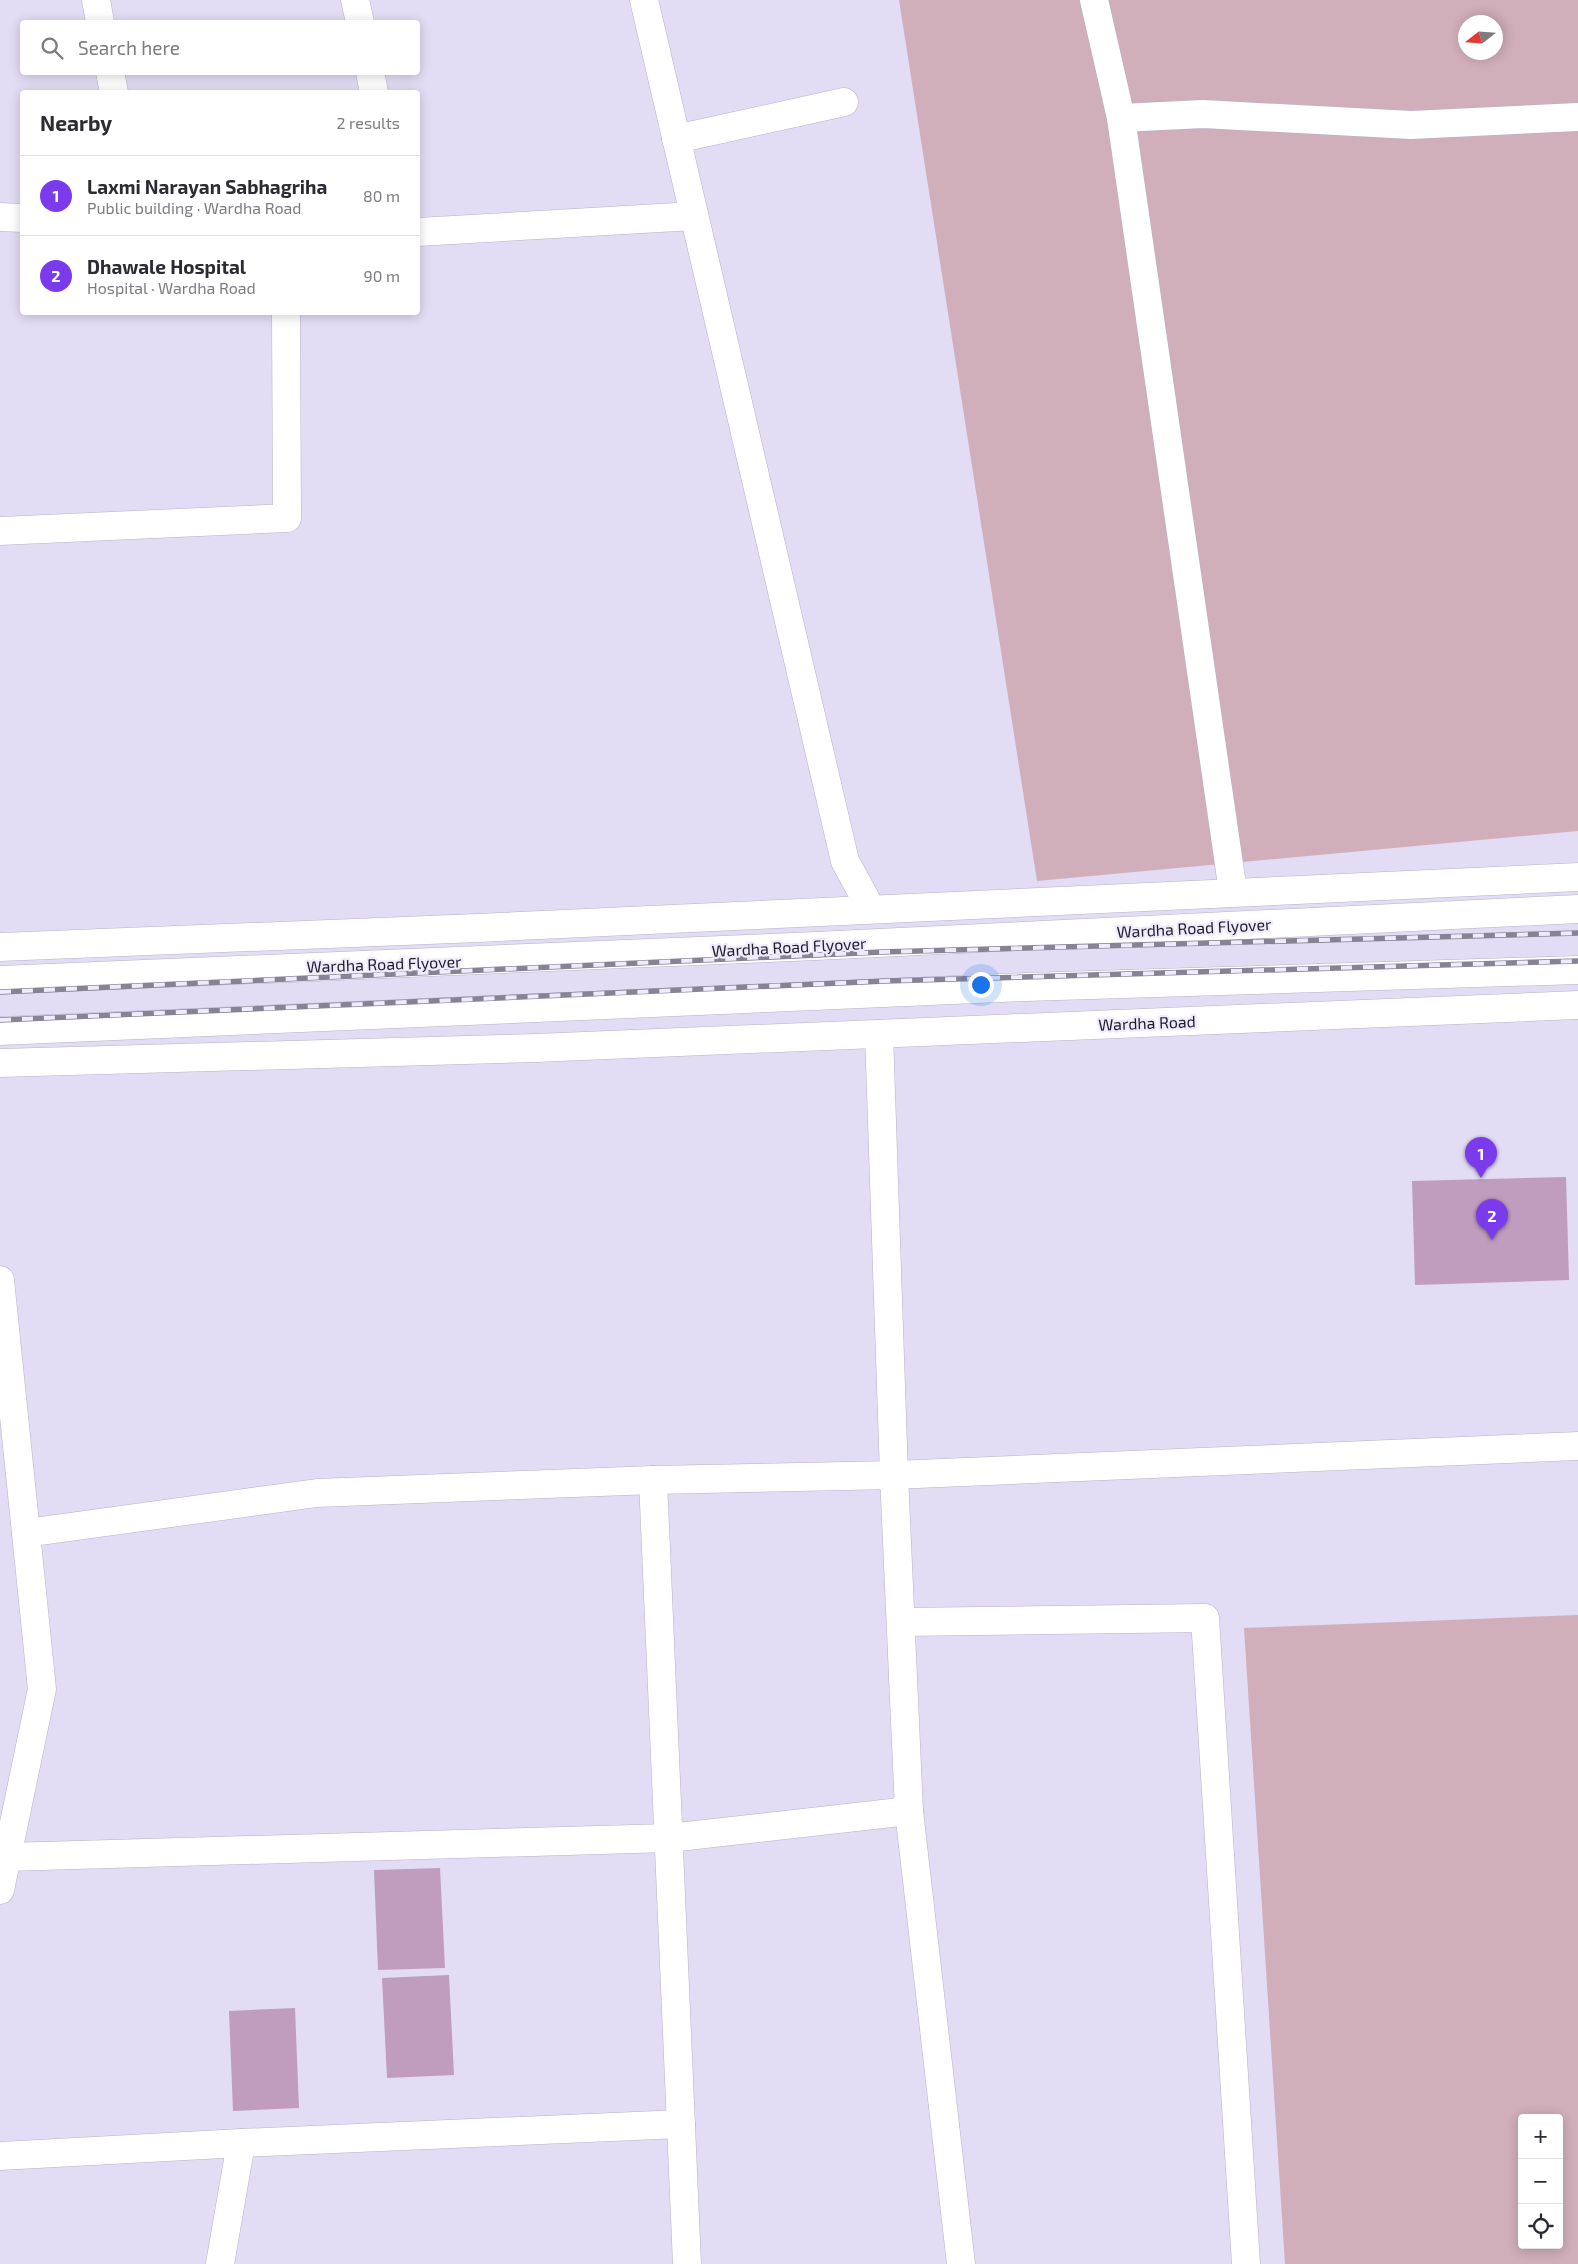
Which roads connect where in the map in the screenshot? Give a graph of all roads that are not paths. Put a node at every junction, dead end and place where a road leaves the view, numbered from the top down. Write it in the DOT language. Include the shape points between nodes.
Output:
graph roads {
  1 [pos="96,0"];
  2 [pos="355,0"];
  3 [pos="644,0"];
  4 [pos="1094,0"];
  5 [pos="100,20"];
  6 [pos="360,20"];
  7 [pos="111,75"];
  8 [pos="371,75"];
  9 [pos="114,90"];
  10 [pos="374,90"];
  11 [pos="844,102"];
  12 [pos="1578,117"];
  13 [pos="1121,118"];
  14 [pos="676,139"];
  15 [pos="694,216"];
  16 [pos="0,217"];
  17 [pos="20,218"];
  18 [pos="420,232"];
  19 [pos="286,315"];
  20 [pos="0,531"];
  21 [pos="1578,877"];
  22 [pos="1233,892"];
  23 [pos="870,909"];
  24 [pos="1578,909"];
  25 [pos="0,947"];
  26 [pos="1578,970"];
  27 [pos="0,980"];
  28 [pos="1578,1005"];
  29 [pos="0,1031"];
  30 [pos="879,1034"];
  31 [pos="0,1062"];
  32 [pos="0,1280"];
  33 [pos="1578,1446"];
  34 [pos="894,1475"];
  35 [pos="653,1480"];
  36 [pos="26,1533"];
  37 [pos="901,1622"];
  38 [pos="910,1811"];
  39 [pos="669,1838"];
  40 [pos="7,1857"];
  41 [pos="0,1890"];
  42 [pos="681,2124"];
  43 [pos="241,2143"];
  44 [pos="0,2156"];
  45 [pos="220,2264"];
  46 [pos="687,2264"];
  47 [pos="962,2264"];
  48 [pos="1246,2264"];
  1 -- 5 [label="main road"];
  2 -- 6 [label="main road"];
  3 -- 14 [label="main road"];
  4 -- 13 [label="main road"];
  7 -- 9 [label="main road"];
  8 -- 10 [label="main road"];
  11 -- 14 [label="main road"];
  12 -- 13 [label="main road" via="1411,125 1203,114"];
  13 -- 22 [label="main road"];
  14 -- 15 [label="main road"];
  15 -- 18 [label="main road"];
  15 -- 23 [label="main road" via="845,861"];
  16 -- 17 [label="main road"];
  19 -- 20 [label="main road" via="287,518"];
  21 -- 22 [label="main road"];
  22 -- 23 [label="main road"];
  23 -- 25 [label="main road"];
  24 -- 27 [label="main road, Wardha Road Flyover"];
  26 -- 29 [label="main road" via="1016,988"];
  28 -- 30 [label="main road, Wardha Road"];
  30 -- 31 [label="main road, Wardha Road" via="536,1048"];
  30 -- 34 [label="main road"];
  32 -- 36 [label="main road"];
  33 -- 34 [label="main road"];
  34 -- 35 [label="main road"];
  34 -- 37 [label="main road"];
  35 -- 36 [label="main road" via="317,1493"];
  35 -- 39 [label="main road"];
  36 -- 40 [label="main road" via="42,1689"];
  37 -- 38 [label="main road"];
  37 -- 48 [label="main road" via="1205,1618"];
  38 -- 39 [label="main road"];
  38 -- 47 [label="main road"];
  39 -- 40 [label="main road"];
  39 -- 42 [label="main road"];
  40 -- 41 [label="main road"];
  42 -- 43 [label="main road"];
  42 -- 46 [label="main road"];
  43 -- 44 [label="main road"];
  43 -- 45 [label="main road"];
}
